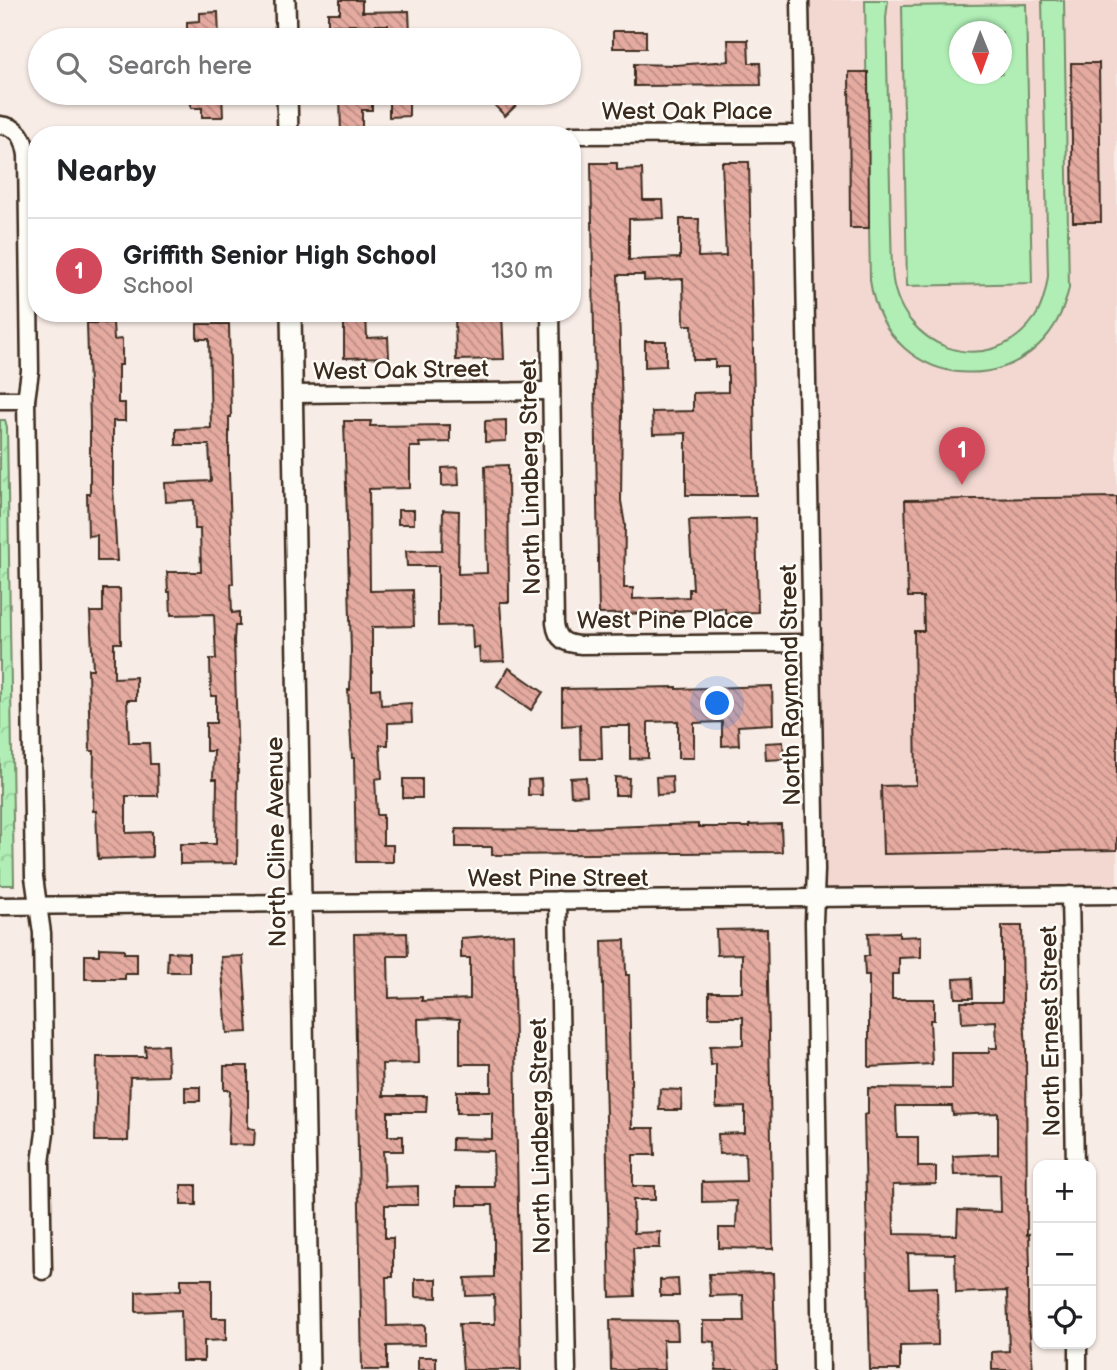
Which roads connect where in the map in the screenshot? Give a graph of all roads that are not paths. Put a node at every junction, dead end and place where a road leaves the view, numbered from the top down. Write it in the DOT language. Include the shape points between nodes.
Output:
graph roads {
  1 [pos="285,0"];
  2 [pos="800,0"];
  3 [pos="286,28"];
  4 [pos="287,105"];
  5 [pos="7,126"];
  6 [pos="288,126"];
  7 [pos="802,134"];
  8 [pos="581,135"];
  9 [pos="28,227"];
  10 [pos="29,322"];
  11 [pos="291,322"];
  12 [pos="550,322"];
  13 [pos="551,391"];
  14 [pos="293,394"];
  15 [pos="0,400"];
  16 [pos="26,400"];
  17 [pos="560,640"];
  18 [pos="812,643"];
  19 [pos="1070,895"];
  20 [pos="1117,895"];
  21 [pos="816,898"];
  22 [pos="558,900"];
  23 [pos="302,904"];
  24 [pos="0,906"];
  25 [pos="38,906"];
  26 [pos="1075,1160"];
  27 [pos="43,1271"];
  28 [pos="1078,1349"];
  29 [pos="309,1370"];
  30 [pos="567,1370"];
  31 [pos="821,1370"];
  32 [pos="1078,1370"];
  1 -- 3 [label="street"];
  2 -- 7 [label="street, North Raymond Street"];
  4 -- 6 [label="street"];
  5 -- 9 [label="street" via="24,142 27,155"];
  7 -- 8 [label="street, West Oak Place"];
  7 -- 18 [label="street, North Raymond Street"];
  10 -- 16 [label="street"];
  11 -- 14 [label="street, North Cline Avenue"];
  12 -- 13 [label="street, North Lindberg Street"];
  13 -- 14 [label="street, West Oak Street"];
  13 -- 17 [label="street, North Lindberg Street" via="555,623"];
  14 -- 23 [label="street, North Cline Avenue"];
  15 -- 16 [label="street"];
  16 -- 25 [label="street"];
  17 -- 18 [label="street, West Pine Place" via="581,645"];
  18 -- 21 [label="street, North Raymond Street"];
  19 -- 20 [label="street, West Pine Street"];
  19 -- 21 [label="street, West Pine Street"];
  19 -- 26 [label="street, North Ernest Street"];
  21 -- 22 [label="street, West Pine Street"];
  21 -- 31 [label="street, North Raymond Street"];
  22 -- 23 [label="street, West Pine Street"];
  22 -- 30 [label="street, North Lindberg Street"];
  23 -- 25 [label="street, West Pine Street"];
  23 -- 29 [label="street, North Cline Avenue"];
  24 -- 25 [label="street, West Pine Street"];
  25 -- 27 [label="street" via="45,1118"];
  28 -- 32 [label="street"];
}
